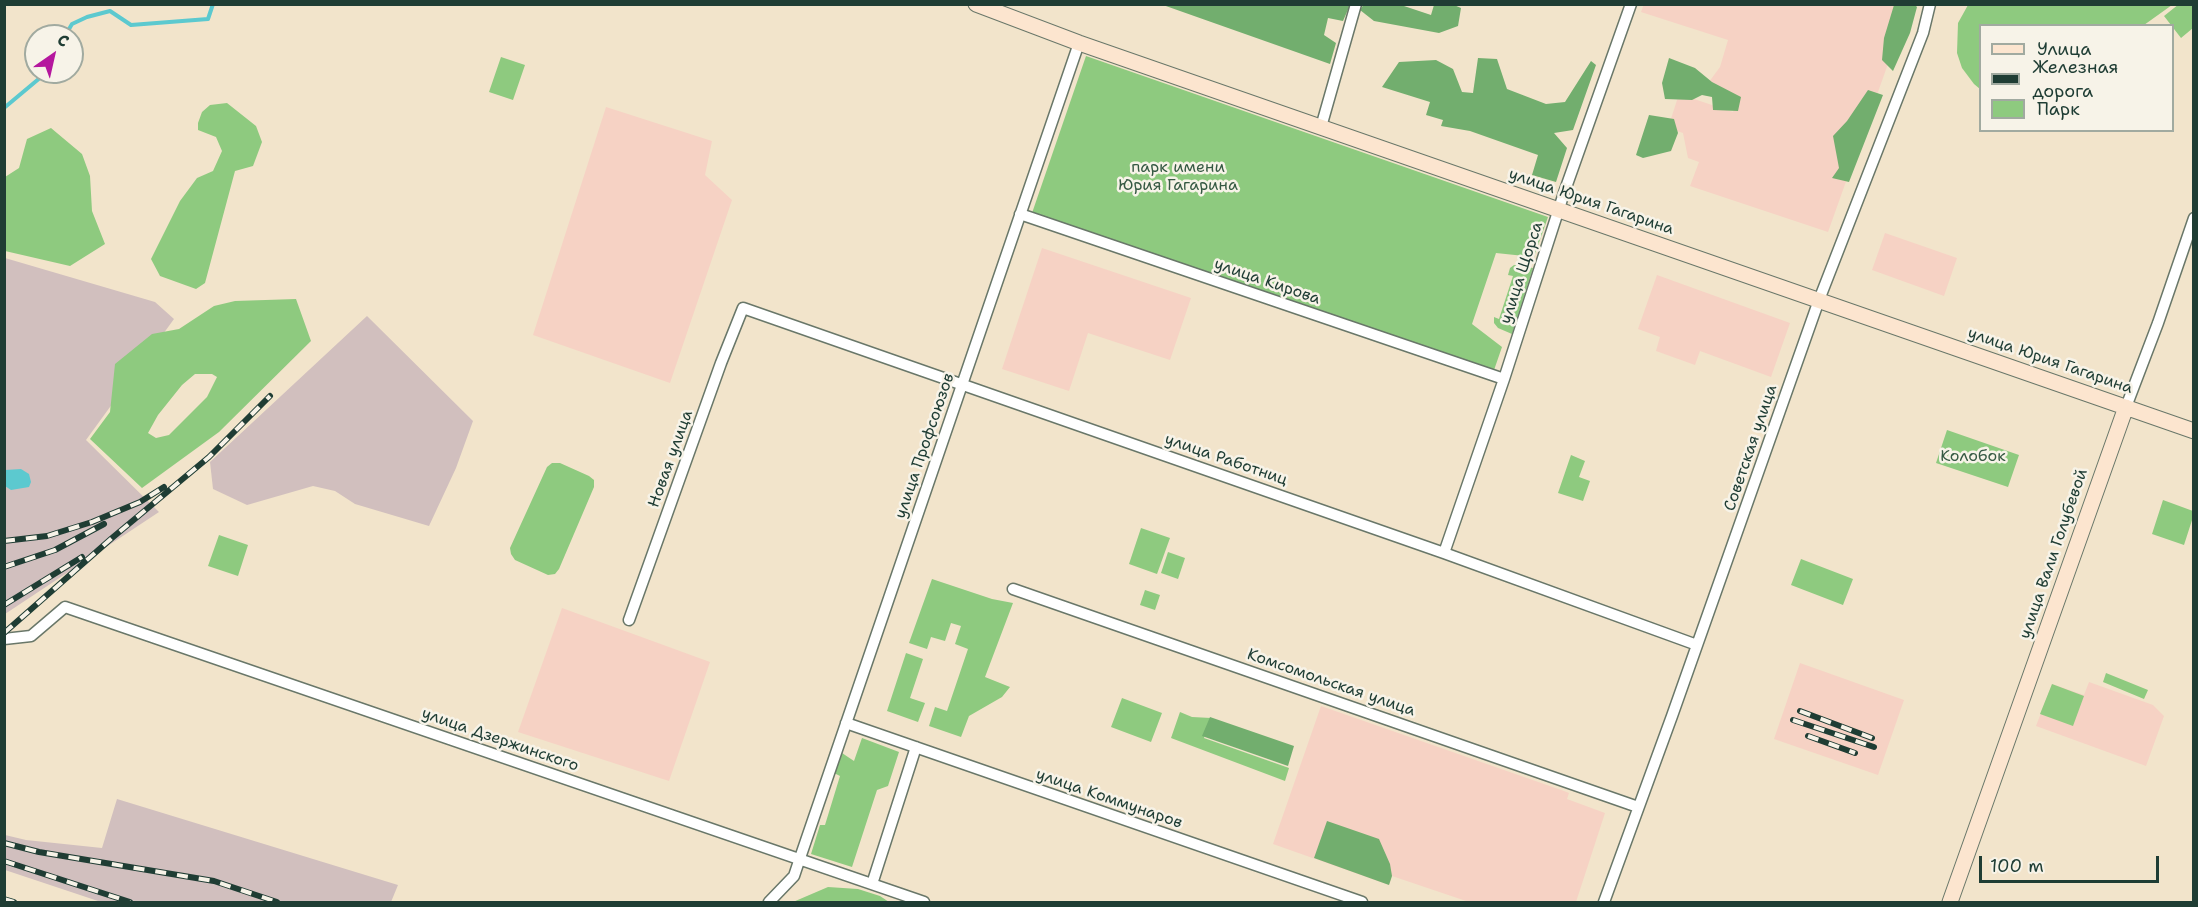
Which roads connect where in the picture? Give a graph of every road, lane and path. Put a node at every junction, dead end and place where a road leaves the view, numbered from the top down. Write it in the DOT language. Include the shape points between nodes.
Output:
graph roads {
  1 [pos="1356,4"];
  2 [pos="1631,4"];
  3 [pos="1930,4"];
  4 [pos="985,6"];
  5 [pos="1079,43"];
  6 [pos="1321,127"];
  7 [pos="1558,209"];
  8 [pos="1020,214"];
  9 [pos="2193,218"];
  10 [pos="1819,300"];
  11 [pos="742,308"];
  12 [pos="1504,379"];
  13 [pos="962,384"];
  14 [pos="2126,407"];
  15 [pos="2193,431"];
  16 [pos="1444,553"];
  17 [pos="1013,589"];
  18 [pos="629,620"];
  19 [pos="4,639"];
  20 [pos="1697,645"];
  21 [pos="846,723"];
  22 [pos="916,747"];
  23 [pos="1638,807"];
  24 [pos="800,858"];
  25 [pos="872,884"];
  26 [pos="923,902"];
  27 [pos="769,903"];
  28 [pos="1362,903"];
  29 [pos="1604,903"];
  30 [pos="1950,903"];
  1 -- 6 [label="street"];
  2 -- 7 [label="street, улица Щорса"];
  3 -- 10 [label="street, Советская улица" via="1923,33"];
  4 -- 5 [label="main road, улица Юрия Гагарина"];
  5 -- 6 [label="main road, улица Юрия Гагарина"];
  5 -- 8 [label="street, улица Профсоюзов"];
  6 -- 7 [label="main road, улица Юрия Гагарина"];
  7 -- 10 [label="main road, улица Юрия Гагарина"];
  7 -- 12 [label="street, улица Щорса"];
  8 -- 12 [label="street, улица Кирова"];
  8 -- 13 [label="street, улица Профсоюзов"];
  9 -- 14 [label="street, улица Вали Голубевой"];
  10 -- 14 [label="main road, улица Юрия Гагарина"];
  10 -- 20 [label="street, Советская улица"];
  11 -- 13 [label="street, улица Работниц"];
  11 -- 18 [label="street, Новая улица"];
  12 -- 16 [label="street, улица Щорса"];
  13 -- 16 [label="street, улица Работниц"];
  13 -- 21 [label="street, улица Профсоюзов"];
  14 -- 15 [label="main road, улица Юрия Гагарина"];
  14 -- 30 [label="main road, улица Вали Голубевой"];
  16 -- 20 [label="street, улица Работниц"];
  17 -- 23 [label="street, Комсомольская улица"];
  19 -- 24 [label="street, улица Дзержинского" via="31,636 65,607"];
  20 -- 23 [label="street, Советская улица"];
  21 -- 22 [label="street, улица Коммунаров"];
  21 -- 24 [label="street, улица Профсоюзов"];
  22 -- 25 [label="street"];
  22 -- 28 [label="street, улица Коммунаров"];
  23 -- 29 [label="street, Советская улица"];
  24 -- 25 [label="street, улица Дзержинского"];
  24 -- 27 [label="street, улица Профсоюзов" via="794,876"];
  25 -- 26 [label="street, улица Дзержинского"];
}
